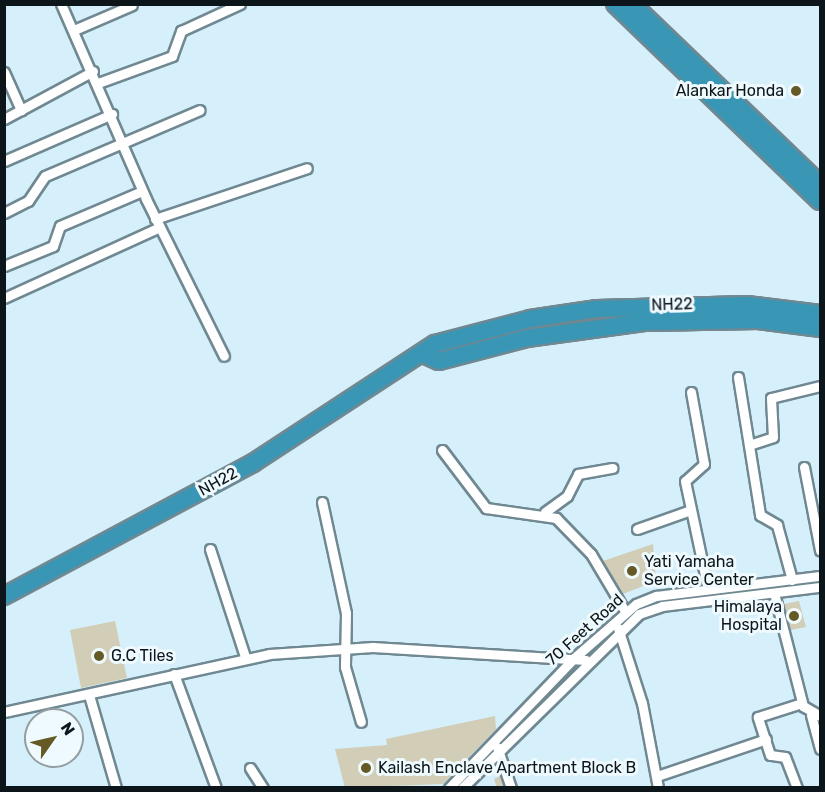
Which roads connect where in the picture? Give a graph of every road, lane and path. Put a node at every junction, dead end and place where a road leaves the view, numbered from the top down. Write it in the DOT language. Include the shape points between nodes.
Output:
graph roads {
  1 [pos="61,4"];
  2 [pos="240,4"];
  3 [pos="615,4"];
  4 [pos="632,4"];
  5 [pos="132,5"];
  6 [pos="74,30"];
  7 [pos="93,71"];
  8 [pos="4,72"];
  9 [pos="99,83"];
  10 [pos="21,110"];
  11 [pos="200,110"];
  12 [pos="112,114"];
  13 [pos="4,119"];
  14 [pos="124,144"];
  15 [pos="4,161"];
  16 [pos="307,168"];
  17 [pos="820,184"];
  18 [pos="142,191"];
  19 [pos="820,201"];
  20 [pos="4,213"];
  21 [pos="157,223"];
  22 [pos="4,266"];
  23 [pos="4,298"];
  24 [pos="820,314"];
  25 [pos="820,328"];
  26 [pos="423,354"];
  27 [pos="224,356"];
  28 [pos="738,377"];
  29 [pos="820,386"];
  30 [pos="691,392"];
  31 [pos="749,446"];
  32 [pos="442,450"];
  33 [pos="804,467"];
  34 [pos="612,468"];
  35 [pos="322,502"];
  36 [pos="691,510"];
  37 [pos="545,512"];
  38 [pos="637,530"];
  39 [pos="210,549"];
  40 [pos="820,550"];
  41 [pos="820,576"];
  42 [pos="792,580"];
  43 [pos="745,584"];
  44 [pos="820,587"];
  45 [pos="708,589"];
  46 [pos="774,592"];
  47 [pos="4,596"];
  48 [pos="746,596"];
  49 [pos="625,611"];
  50 [pos="617,626"];
  51 [pos="344,648"];
  52 [pos="245,657"];
  53 [pos="574,658"];
  54 [pos="586,660"];
  55 [pos="174,674"];
  56 [pos="88,695"];
  57 [pos="802,703"];
  58 [pos="4,712"];
  59 [pos="816,715"];
  60 [pos="361,722"];
  61 [pos="765,740"];
  62 [pos="496,745"];
  63 [pos="820,749"];
  64 [pos="250,768"];
  65 [pos="657,776"];
  66 [pos="116,788"];
  67 [pos="216,788"];
  68 [pos="263,788"];
  69 [pos="448,788"];
  70 [pos="462,788"];
  71 [pos="511,788"];
  72 [pos="658,788"];
  73 [pos="797,788"];
  1 -- 6 [label="street"];
  2 -- 9 [label="street" via="181,31 172,56"];
  3 -- 19 [label="highway"];
  4 -- 17 [label="highway"];
  5 -- 6 [label="street"];
  6 -- 7 [label="street"];
  7 -- 9 [label="street"];
  7 -- 10 [label="street"];
  8 -- 10 [label="street"];
  9 -- 12 [label="street"];
  10 -- 13 [label="street"];
  11 -- 14 [label="street"];
  12 -- 14 [label="street"];
  12 -- 15 [label="street"];
  14 -- 18 [label="street"];
  14 -- 20 [label="street" via="45,176 28,201"];
  16 -- 21 [label="street"];
  18 -- 21 [label="street"];
  18 -- 22 [label="street" via="60,226 55,244"];
  21 -- 23 [label="street"];
  21 -- 27 [label="street"];
  24 -- 26 [label="highway, NH22" via="747,305 597,309 493,327 435,344"];
  25 -- 26 [label="highway, NH22" via="759,321 646,322 527,338 440,360"];
  26 -- 47 [label="highway, NH22" via="253,463"];
  28 -- 31 [label="street"];
  29 -- 31 [label="street" via="771,398 773,437"];
  30 -- 36 [label="street" via="704,464 685,481"];
  31 -- 42 [label="street" via="760,515 777,525"];
  32 -- 37 [label="street" via="486,508"];
  33 -- 40 [label="street"];
  34 -- 37 [label="street" via="578,474 567,496"];
  35 -- 51 [label="street" via="346,613"];
  36 -- 38 [label="street"];
  36 -- 45 [label="street"];
  37 -- 49 [label="street" via="591,554"];
  39 -- 52 [label="street"];
  41 -- 42 [label="street, 70 Feet Road"];
  42 -- 43 [label="street, 70 Feet Road"];
  43 -- 45 [label="street, 70 Feet Road"];
  43 -- 48 [label="street"];
  44 -- 46 [label="street, 70 Feet Road"];
  45 -- 49 [label="street, 70 Feet Road" via="656,596"];
  46 -- 48 [label="street, 70 Feet Road"];
  46 -- 57 [label="street"];
  48 -- 50 [label="street, 70 Feet Road" via="657,607"];
  49 -- 50 [label="street, 70 Feet Road"];
  50 -- 53 [label="street, 70 Feet Road"];
  50 -- 54 [label="street, 70 Feet Road"];
  50 -- 65 [label="street"];
  51 -- 52 [label="street"];
  51 -- 53 [label="street"];
  51 -- 60 [label="street"];
  52 -- 55 [label="street"];
  53 -- 54 [label="street"];
  53 -- 62 [label="street, 70 Feet Road"];
  54 -- 62 [label="street, 70 Feet Road"];
  55 -- 56 [label="street"];
  55 -- 67 [label="street"];
  56 -- 58 [label="street"];
  56 -- 66 [label="street"];
  57 -- 59 [label="street"];
  57 -- 61 [label="street" via="760,714"];
  59 -- 63 [label="street"];
  61 -- 65 [label="street"];
  61 -- 73 [label="street" via="772,757 788,762"];
  62 -- 69 [label="street, 70 Feet Road"];
  62 -- 70 [label="street, 70 Feet Road"];
  62 -- 71 [label="street"];
  64 -- 68 [label="street"];
  65 -- 72 [label="street"];
}
